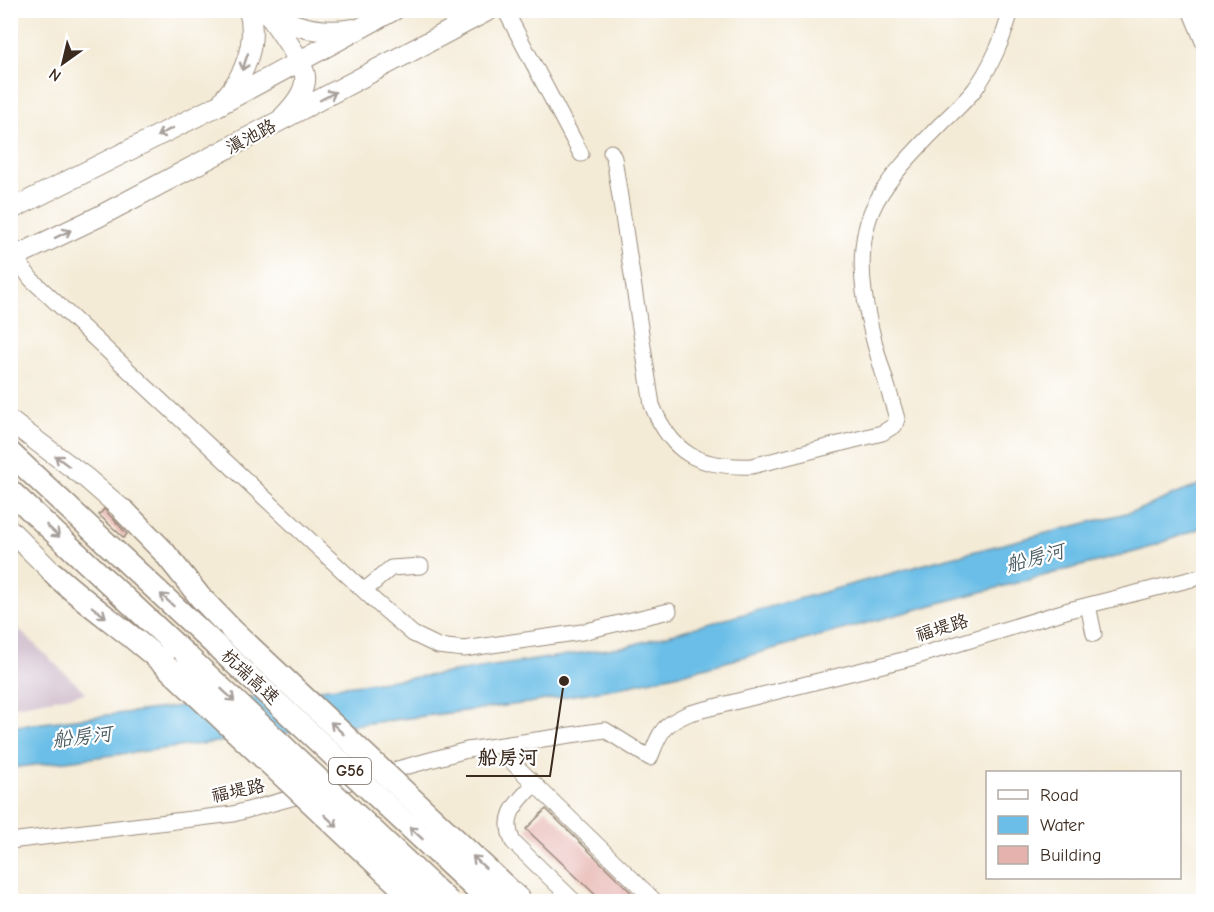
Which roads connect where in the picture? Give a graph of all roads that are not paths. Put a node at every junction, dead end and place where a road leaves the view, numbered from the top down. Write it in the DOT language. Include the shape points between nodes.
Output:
graph roads {
  1 [pos="249,10"];
  2 [pos="266,10"];
  3 [pos="394,10"];
  4 [pos="489,10"];
  5 [pos="505,10"];
  6 [pos="1011,10"];
  7 [pos="1190,10"];
  8 [pos="367,25"];
  9 [pos="1203,44"];
  10 [pos="299,61"];
  11 [pos="217,106"];
  12 [pos="277,123"];
  13 [pos="611,152"];
  14 [pos="581,154"];
  15 [pos="10,210"];
  16 [pos="13,259"];
  17 [pos="10,421"];
  18 [pos="10,453"];
  19 [pos="10,491"];
  20 [pos="123,511"];
  21 [pos="10,530"];
  22 [pos="421,566"];
  23 [pos="54,574"];
  24 [pos="1203,576"];
  25 [pos="365,590"];
  26 [pos="1088,605"];
  27 [pos="669,611"];
  28 [pos="1094,634"];
  29 [pos="508,745"];
  30 [pos="534,784"];
  31 [pos="10,841"];
  32 [pos="417,902"];
  33 [pos="449,902"];
  34 [pos="490,902"];
  35 [pos="522,902"];
  36 [pos="575,902"];
  37 [pos="656,902"];
  1 -- 11 [label="main road, one-way" via="252,33 248,58 239,79"];
  2 -- 8 [label="main road" via="296,26 319,31 344,31"];
  2 -- 10 [label="main road"];
  3 -- 8 [label="main road"];
  12 -- 4 [label="main road, 滇池路, one-way"];
  5 -- 14 [label="street"];
  6 -- 13 [label="street" via="975,89 898,169 876,202 866,229 863,284 897,419 895,425 882,433 752,466 731,467 707,464 672,441 660,426 652,405"];
  7 -- 9 [label="street"];
  8 -- 10 [label="main road"];
  10 -- 11 [label="main road"];
  10 -- 12 [label="main road" via="305,76 303,88 298,100"];
  11 -- 15 [label="main road, one-way"];
  16 -- 12 [label="main road, 滇池路, one-way"];
  16 -- 25 [label="street"];
  20 -- 17 [label="main road, one-way"];
  34 -- 18 [label="highway, 杭瑞高速 / G56, one-way, bridge"];
  19 -- 33 [label="highway, 杭瑞高速 / G56, one-way, bridge"];
  35 -- 20 [label="highway, one-way, bridge" via="231,629"];
  21 -- 23 [label="main road"];
  22 -- 25 [label="street" via="391,568"];
  23 -- 32 [label="highway, one-way, bridge" via="166,666"];
  24 -- 26 [label="street, 福堤路"];
  25 -- 27 [label="street" via="413,634 438,646 464,649 582,632"];
  26 -- 28 [label="street"];
  26 -- 29 [label="street, 福堤路" via="911,658 690,713 669,722 658,736 650,759 605,730"];
  29 -- 30 [label="street" via="513,763"];
  29 -- 31 [label="street, 福堤路" via="467,750 233,813"];
  30 -- 36 [label="street" via="508,817 508,831 513,842"];
  30 -- 37 [label="street"];
}
